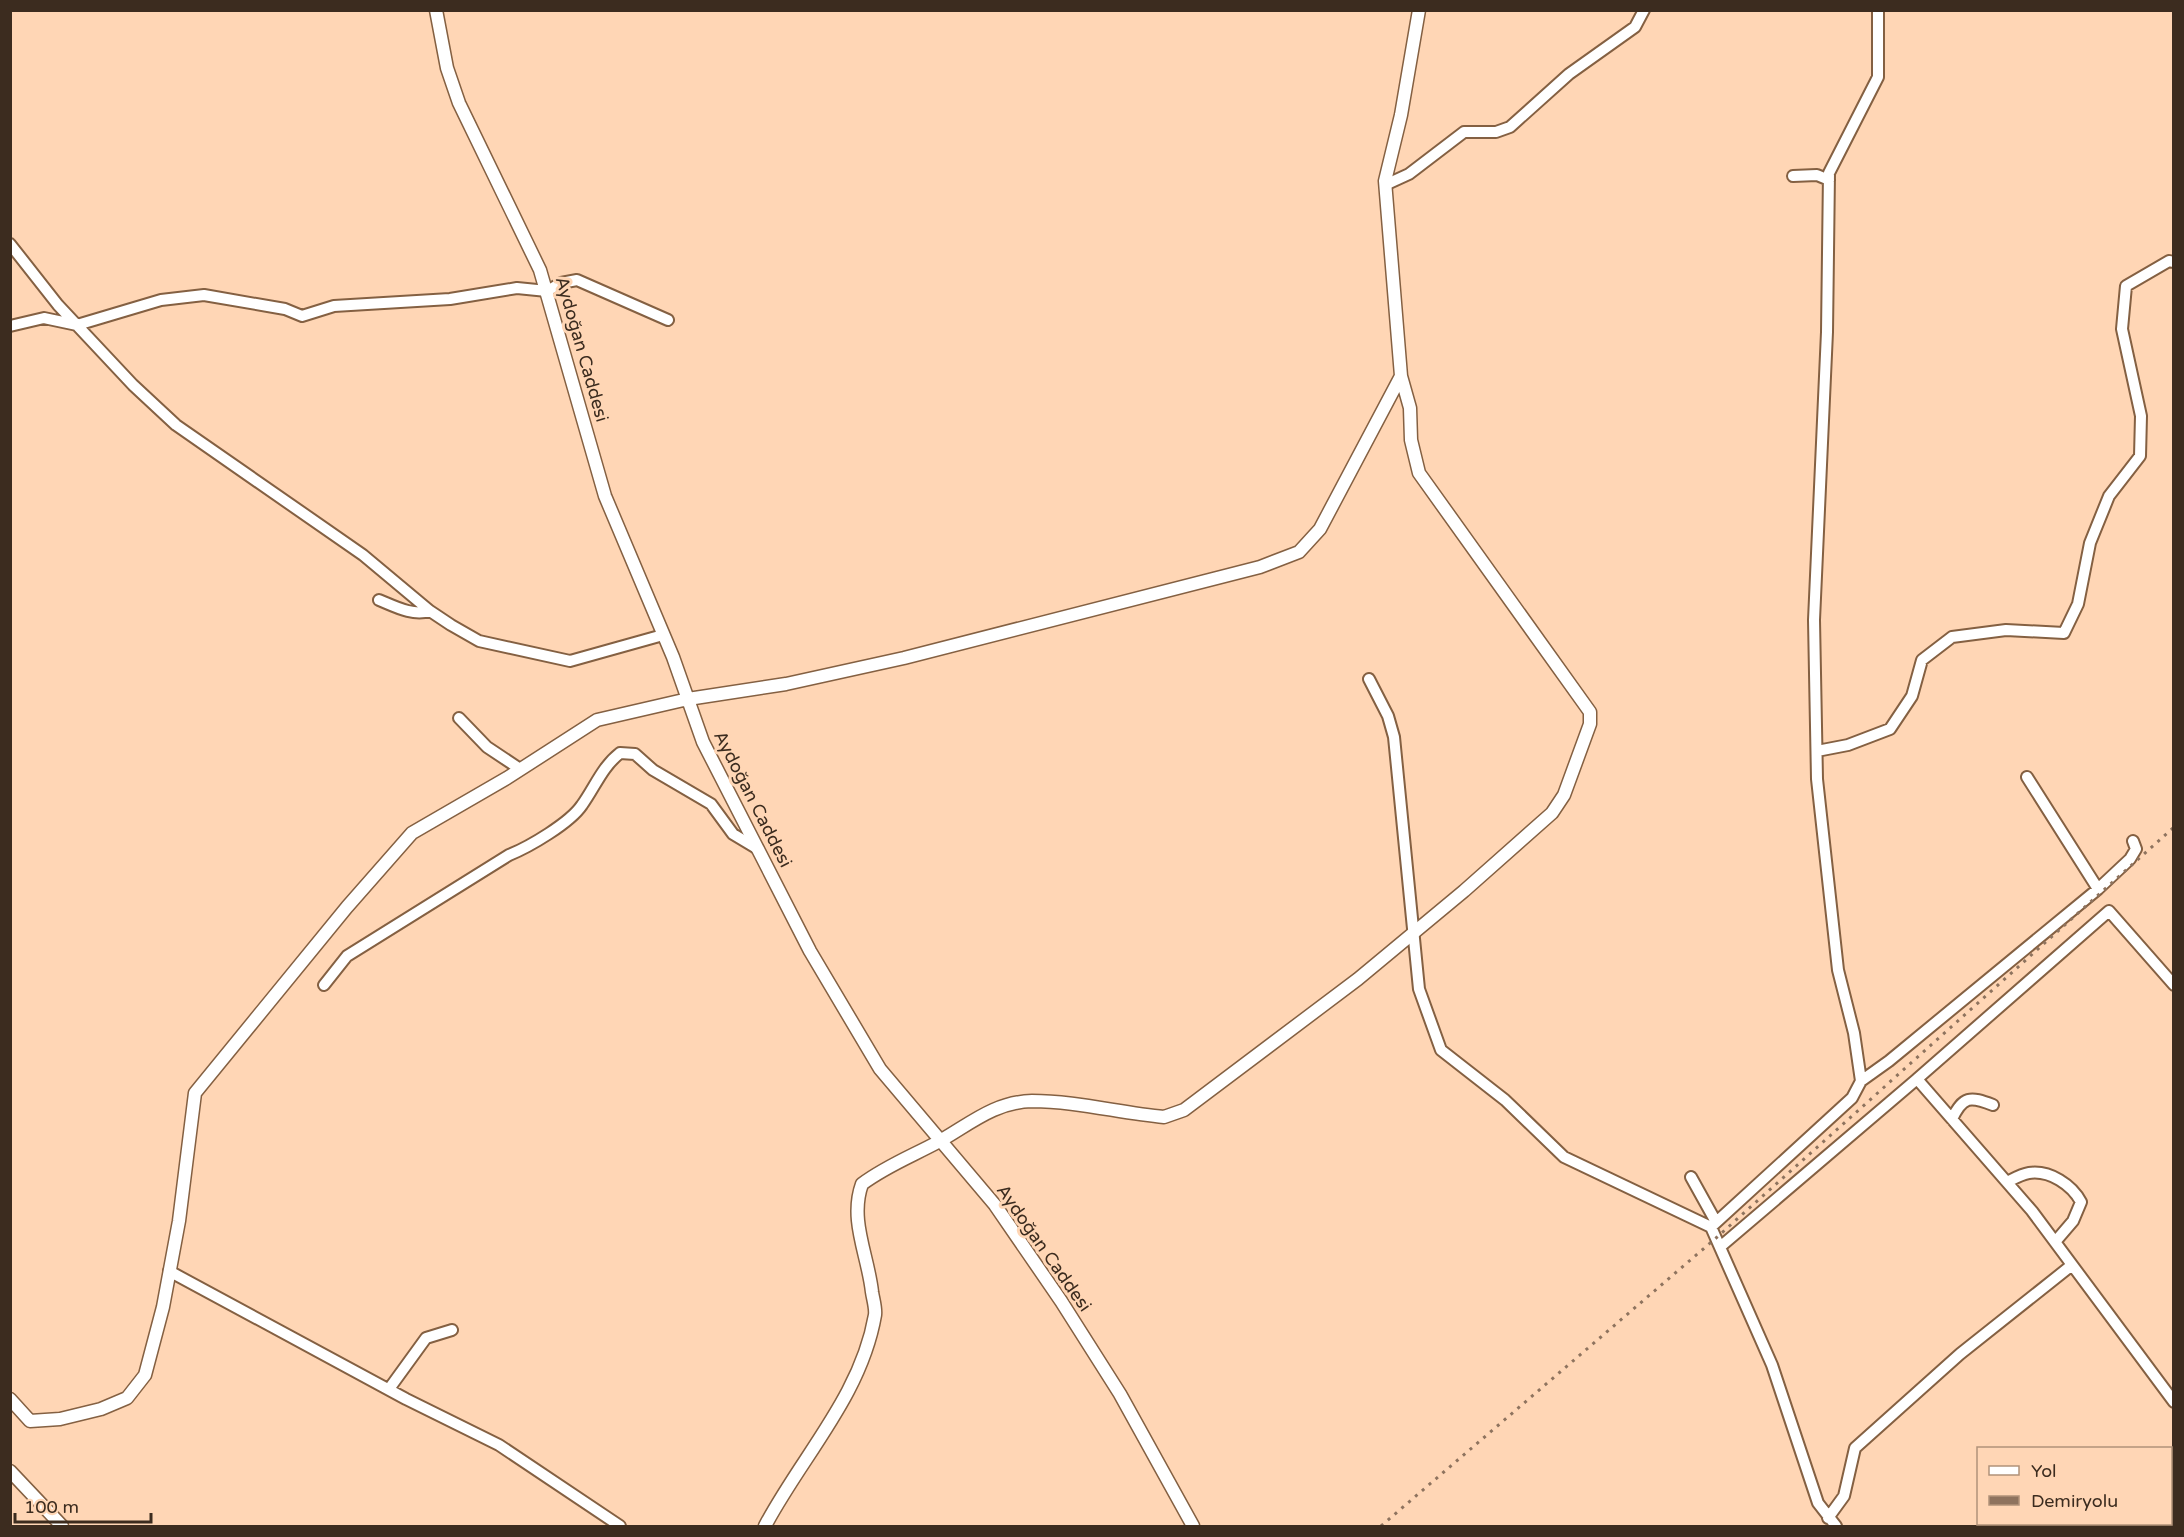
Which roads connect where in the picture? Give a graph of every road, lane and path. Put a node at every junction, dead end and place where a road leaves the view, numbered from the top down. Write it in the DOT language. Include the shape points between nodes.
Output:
graph roads {
  1 [pos="436,10"];
  2 [pos="1419,10"];
  3 [pos="1644,10"];
  4 [pos="1878,10"];
  5 [pos="1793,176"];
  6 [pos="1829,180"];
  7 [pos="1385,184"];
  8 [pos="10,244"];
  9 [pos="2174,262"];
  10 [pos="547,291"];
  11 [pos="668,320"];
  12 [pos="76,325"];
  13 [pos="10,326"];
  14 [pos="1401,376"];
  15 [pos="379,600"];
  16 [pos="430,612"];
  17 [pos="663,635"];
  18 [pos="1369,678"];
  19 [pos="688,699"];
  20 [pos="459,718"];
  21 [pos="1817,751"];
  22 [pos="520,769"];
  23 [pos="2027,777"];
  24 [pos="2133,841"];
  25 [pos="759,849"];
  26 [pos="2098,889"];
  27 [pos="1414,932"];
  28 [pos="2174,985"];
  29 [pos="324,986"];
  30 [pos="1917,1079"];
  31 [pos="1861,1081"];
  32 [pos="1993,1105"];
  33 [pos="1952,1119"];
  34 [pos="939,1141"];
  35 [pos="1691,1178"];
  36 [pos="2007,1182"];
  37 [pos="1714,1224"];
  38 [pos="2055,1242"];
  39 [pos="1720,1247"];
  40 [pos="2072,1265"];
  41 [pos="170,1271"];
  42 [pos="452,1330"];
  43 [pos="389,1389"];
  44 [pos="10,1399"];
  45 [pos="2174,1402"];
  46 [pos="10,1471"];
  47 [pos="1832,1522"];
  48 [pos="62,1527"];
  49 [pos="620,1527"];
  50 [pos="765,1527"];
  51 [pos="1193,1527"];
  1 -- 10 [label="street, Aydoğan Caddesi" via="447,68 459,103 504,191"];
  2 -- 7 [label="street"];
  3 -- 7 [label="street" via="1635,27 1569,74 1510,127 1496,132 1464,132 1409,174"];
  4 -- 6 [label="street" via="1878,77 1847,135"];
  5 -- 6 [label="street" via="1817,175"];
  6 -- 21 [label="street" via="1827,332 1814,620"];
  7 -- 14 [label="street"];
  8 -- 12 [label="street"];
  9 -- 21 [label="street" via="2169,261 2126,286 2122,329 2141,416 2140,456 2109,496 2090,543 2078,604 2064,633 2006,630 1952,637 1922,660 1912,696 1890,729 1848,745"];
  10 -- 11 [label="street" via="577,280"];
  10 -- 12 [label="street" via="517,288 450,299 334,306 302,316 285,309 204,295 161,300"];
  10 -- 17 [label="street, Aydoğan Caddesi" via="605,496"];
  12 -- 13 [label="street" via="44,318"];
  12 -- 16 [label="street" via="176,425 363,555"];
  14 -- 19 [label="street" via="1320,529 1299,552 1260,567 915,655 786,684"];
  14 -- 27 [label="street" via="1410,408 1411,440 1419,473 1590,712 1590,724 1564,795 1552,813"];
  15 -- 16 [label="street" via="408,612"];
  16 -- 17 [label="street" via="479,641 570,662"];
  17 -- 19 [label="street, Aydoğan Caddesi"];
  18 -- 27 [label="street" via="1394,737"];
  19 -- 22 [label="street" via="597,720"];
  19 -- 25 [label="street, Aydoğan Caddesi" via="703,742"];
  20 -- 22 [label="street" via="487,747"];
  21 -- 31 [label="street" via="1838,970 1854,1032"];
  22 -- 41 [label="street" via="412,833 195,1093"];
  23 -- 26 [label="street"];
  24 -- 26 [label="street" via="2136,849 2130,859"];
  25 -- 29 [label="street" via="733,834 711,804 653,770 635,754 620,753 607,764 580,808 532,846 509,855 347,956"];
  25 -- 34 [label="street, Aydoğan Caddesi" via="810,951 880,1069"];
  26 -- 31 [label="street"];
  27 -- 34 [label="street" via="1184,1110 1164,1117 1033,1101 1003,1104"];
  27 -- 37 [label="street" via="1419,989 1441,1050 1505,1100 1564,1157"];
  28 -- 30 [label="street" via="2109,911"];
  30 -- 33 [label="street"];
  30 -- 39 [label="street"];
  31 -- 37 [label="street" via="1852,1098"];
  32 -- 33 [label="street" via="1977,1098 1968,1099 1958,1105"];
  33 -- 36 [label="street"];
  34 -- 50 [label="street" via="885,1167 862,1184 856,1215 875,1313 856,1372 828,1428"];
  34 -- 51 [label="street, Aydoğan Caddesi" via="995,1205 1061,1301 1120,1394"];
  35 -- 37 [label="street"];
  36 -- 38 [label="street"];
  36 -- 38 [label="street" via="2030,1172 2057,1178 2075,1191 2081,1202 2073,1221"];
  37 -- 39 [label="street"];
  38 -- 40 [label="street"];
  39 -- 47 [label="street" via="1772,1365 1818,1503"];
  40 -- 45 [label="street"];
  40 -- 47 [label="street" via="1960,1354 1855,1448 1844,1496"];
  41 -- 43 [label="street"];
  41 -- 44 [label="street" via="145,1375 127,1398 60,1419 30,1421"];
  42 -- 43 [label="street" via="426,1338"];
  43 -- 49 [label="street" via="499,1445"];
  46 -- 48 [label="street"];
}
